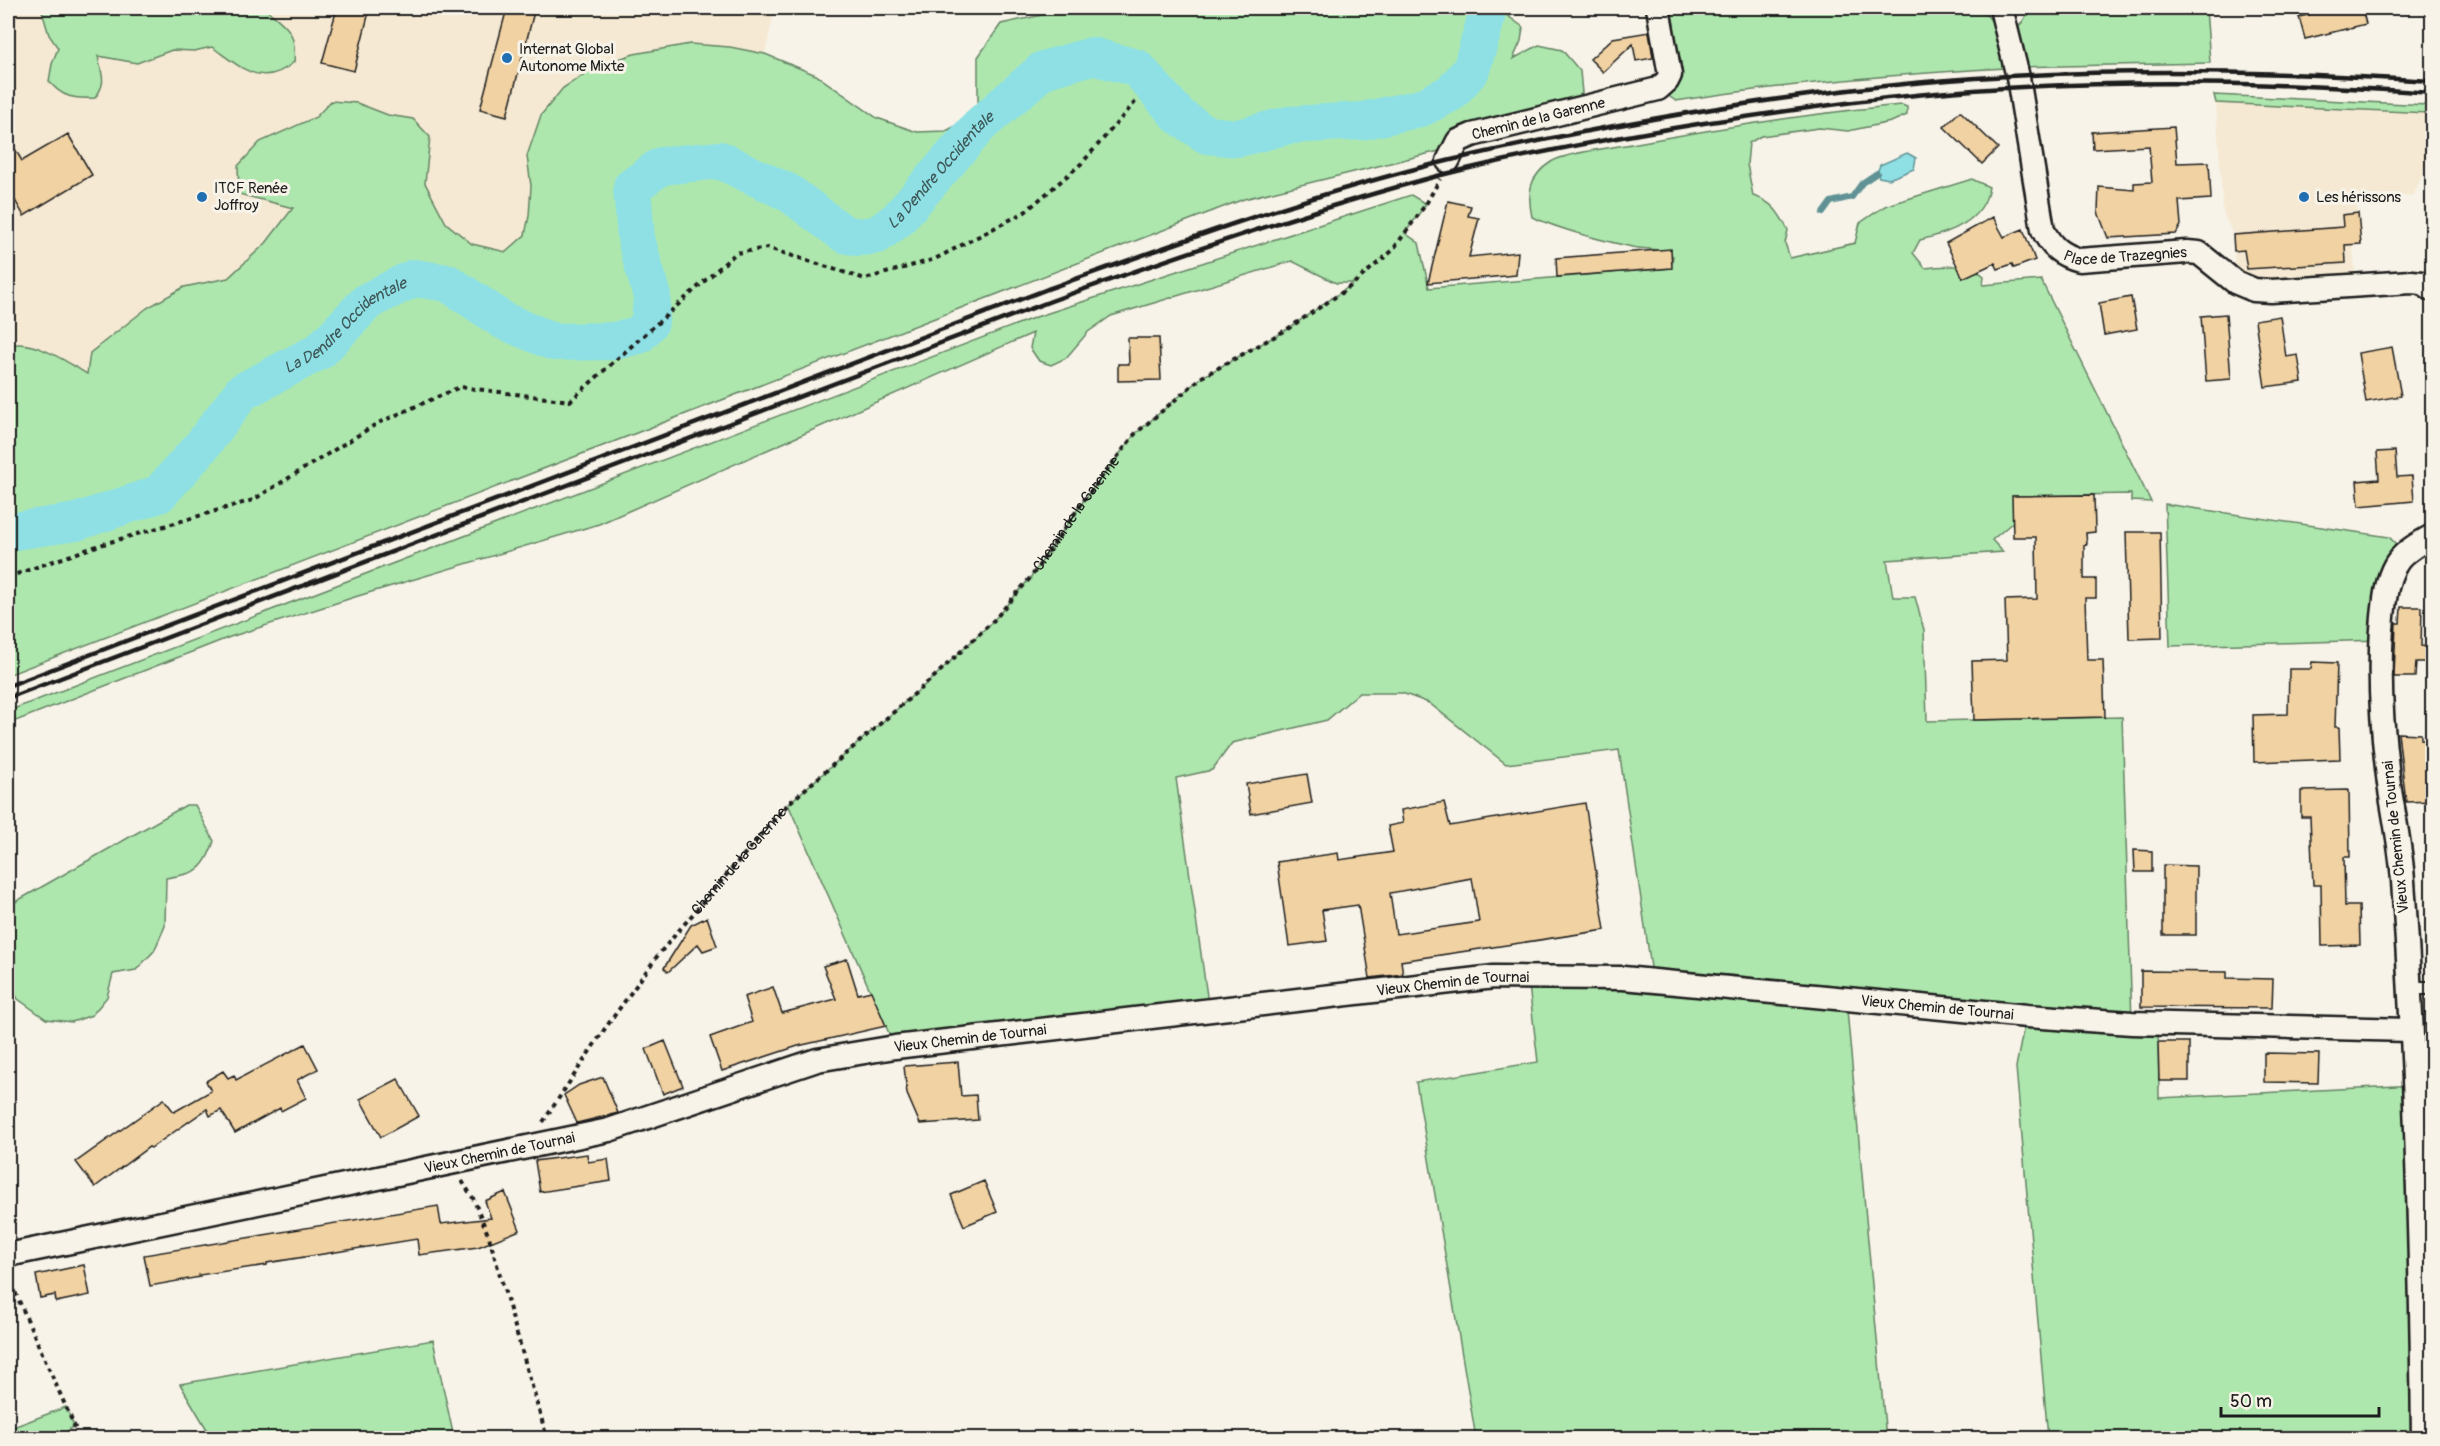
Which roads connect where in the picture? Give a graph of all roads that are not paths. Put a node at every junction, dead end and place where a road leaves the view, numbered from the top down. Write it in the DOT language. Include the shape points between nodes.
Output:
graph roads {
  1 [pos="1658,8"];
  2 [pos="2001,8"];
  3 [pos="1448,161"];
  4 [pos="2433,290"];
  5 [pos="2433,536"];
  6 [pos="2408,988"];
  7 [pos="2433,988"];
  8 [pos="2410,1030"];
  9 [pos="8,1255"];
  10 [pos="2423,1438"];
  1 -- 3 [label="street, Chemin de la Garenne" via="1670,75 1658,89 1472,135 1458,141"];
  2 -- 4 [label="street, Place de Trazegnies" via="2019,83 2043,230 2056,250 2079,260 2172,252 2199,254 2235,282 2254,290 2411,282"];
  5 -- 6 [label="street, Vieux Chemin de Tournai" via="2404,552 2396,563 2385,597 2381,640 2389,781 2403,878"];
  6 -- 7 [label="lane"];
  6 -- 8 [label="street, Vieux Chemin de Tournai"];
  8 -- 9 [label="street, Vieux Chemin de Tournai" via="2132,1023 1623,978 1494,977 895,1047 817,1060 609,1130"];
  8 -- 10 [label="street"];
}
